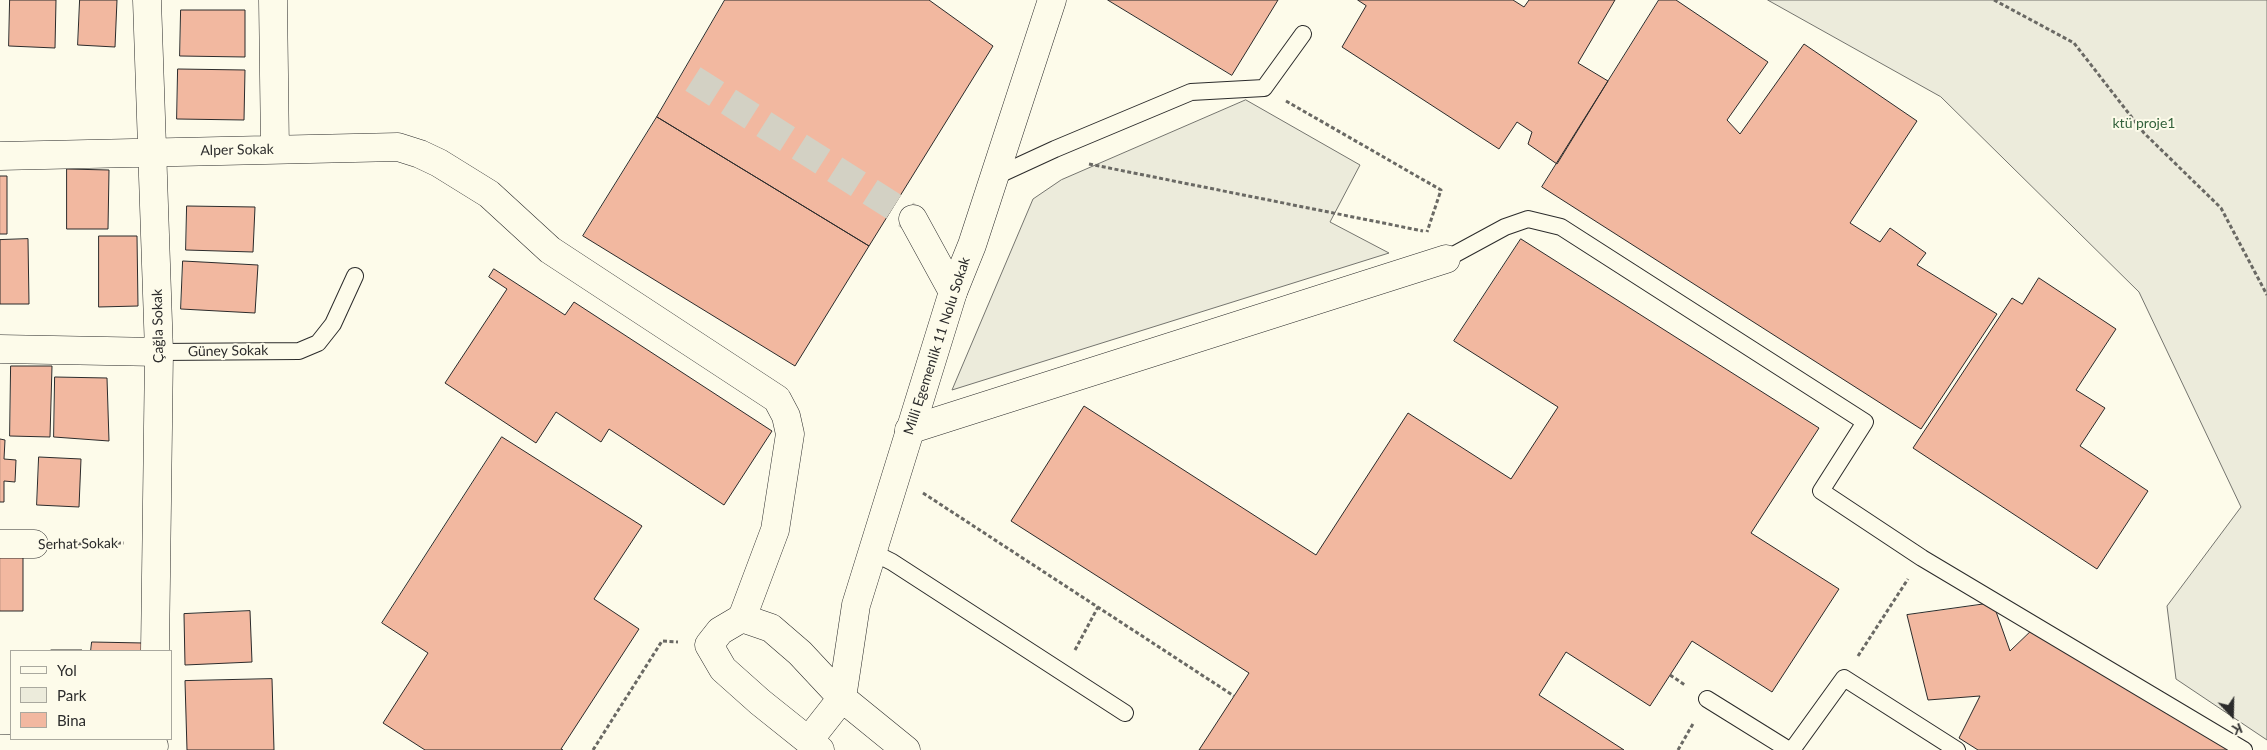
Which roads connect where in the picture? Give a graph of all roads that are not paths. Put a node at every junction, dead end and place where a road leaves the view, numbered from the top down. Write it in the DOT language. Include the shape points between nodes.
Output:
graph roads {
  1 [pos="147,0"];
  2 [pos="273,0"];
  3 [pos="1052,0"];
  4 [pos="1303,34"];
  5 [pos="274,149"];
  6 [pos="152,152"];
  7 [pos="0,156"];
  8 [pos="992,178"];
  9 [pos="914,219"];
  10 [pos="1446,259"];
  11 [pos="355,276"];
  12 [pos="953,292"];
  13 [pos="0,349"];
  14 [pos="159,352"];
  15 [pos="909,430"];
  16 [pos="0,544"];
  17 [pos="34,544"];
  18 [pos="872,552"];
  19 [pos="742,618"];
  20 [pos="156,650"];
  21 [pos="842,698"];
  22 [pos="1707,699"];
  23 [pos="1125,713"];
  24 [pos="154,745"];
  25 [pos="814,745"];
  26 [pos="0,749"];
  27 [pos="906,750"];
  28 [pos="1791,750"];
  29 [pos="1957,750"];
  30 [pos="2244,750"];
  1 -- 6 [label="street, Çağla Sokak"];
  2 -- 5 [label="street"];
  3 -- 8 [label="street, Milli Egemenlik 11 Nolu Sokak"];
  4 -- 8 [label="lane" via="1264,88 1191,92"];
  5 -- 6 [label="street, Alper Sokak"];
  5 -- 19 [label="street, Alper Sokak" via="398,147 420,154 488,194 550,250 778,399 790,434 775,530"];
  6 -- 7 [label="street, Alper Sokak"];
  6 -- 14 [label="street, Çağla Sokak"];
  8 -- 12 [label="street, Milli Egemenlik 11 Nolu Sokak" via="972,245"];
  9 -- 12 [label="street"];
  10 -- 15 [label="street"];
  10 -- 30 [label="lane" via="1505,227 1528,219 1561,227 1865,422 1821,491 1922,558"];
  11 -- 14 [label="lane, Güney Sokak" via="332,324 318,342 299,351"];
  12 -- 15 [label="street, Milli Egemenlik 11 Nolu Sokak"];
  13 -- 14 [label="street, Güney Sokak"];
  14 -- 20 [label="street, Çağla Sokak"];
  15 -- 18 [label="street, Milli Egemenlik 11 Nolu Sokak"];
  16 -- 17 [label="street, Serhat Sokak"];
  18 -- 21 [label="street, Milli Egemenlik 11 Nolu Sokak" via="856,606"];
  18 -- 23 [label="lane"];
  19 -- 21 [label="street" via="771,628 800,653"];
  19 -- 25 [label="street" via="720,631 709,644 724,669"];
  21 -- 25 [label="street"];
  21 -- 27 [label="street"];
  22 -- 28 [label="lane"];
  24 -- 26 [label="street"];
  28 -- 29 [label="lane" via="1844,678"];
}
